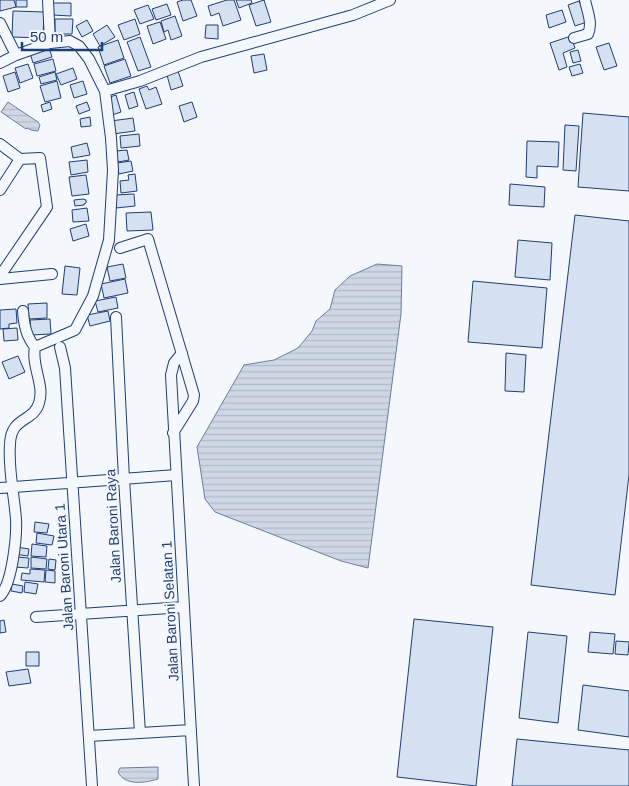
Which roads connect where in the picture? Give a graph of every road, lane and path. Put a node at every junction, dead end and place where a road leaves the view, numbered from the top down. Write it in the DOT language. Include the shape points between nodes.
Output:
graph roads {
  1 [pos="48,0"];
  2 [pos="390,0"];
  3 [pos="585,0"];
  4 [pos="0,23"];
  5 [pos="574,38"];
  6 [pos="50,43"];
  7 [pos="16,55"];
  8 [pos="0,63"];
  9 [pos="105,91"];
  10 [pos="0,144"];
  11 [pos="20,159"];
  12 [pos="0,190"];
  13 [pos="120,248"];
  14 [pos="52,274"];
  15 [pos="0,278"];
  16 [pos="23,311"];
  17 [pos="116,317"];
  18 [pos="35,347"];
  19 [pos="60,347"];
  20 [pos="182,353"];
  21 [pos="173,433"];
  22 [pos="176,475"];
  23 [pos="124,479"];
  24 [pos="72,483"];
  25 [pos="12,487"];
  26 [pos="0,488"];
  27 [pos="0,596"];
  28 [pos="184,607"];
  29 [pos="132,610"];
  30 [pos="81,614"];
  31 [pos="36,617"];
  32 [pos="191,730"];
  33 [pos="140,733"];
  34 [pos="89,736"];
  35 [pos="92,786"];
  36 [pos="194,786"];
  1 -- 6 [label="street"];
  2 -- 9 [label="street" via="354,15 201,57"];
  3 -- 5 [label="street" via="590,30 588,34"];
  4 -- 7 [label="street"];
  6 -- 7 [label="street"];
  6 -- 9 [label="street" via="70,41 79,46"];
  7 -- 8 [label="street"];
  9 -- 18 [label="street" via="112,170 109,240 101,272 93,296 75,330"];
  10 -- 11 [label="street"];
  11 -- 12 [label="street"];
  11 -- 15 [label="street" via="40,158 47,208"];
  13 -- 20 [label="street" via="148,239"];
  14 -- 15 [label="street"];
  16 -- 18 [label="street" via="27,334"];
  17 -- 23 [label="street, Jalan Baroni Raya"];
  18 -- 25 [label="street" via="40,400 34,414 12,429"];
  19 -- 24 [label="street, Jalan Baroni Utara 1" via="65,368"];
  20 -- 21 [label="street, Jalan Baroni Selatan 1" via="174,363 171,375"];
  20 -- 21 [label="street" via="194,395"];
  21 -- 22 [label="street, Jalan Baroni Selatan 1"];
  22 -- 23 [label="street"];
  22 -- 28 [label="street, Jalan Baroni Selatan 1"];
  23 -- 24 [label="street"];
  23 -- 29 [label="street, Jalan Baroni Raya"];
  24 -- 25 [label="street"];
  24 -- 30 [label="street, Jalan Baroni Utara 1"];
  25 -- 26 [label="street"];
  25 -- 27 [label="street" via="16,522 11,572"];
  28 -- 29 [label="street"];
  28 -- 32 [label="street, Jalan Baroni Selatan 1"];
  29 -- 30 [label="street"];
  29 -- 33 [label="street, Jalan Baroni Raya"];
  30 -- 31 [label="street"];
  30 -- 34 [label="street, Jalan Baroni Utara 1"];
  32 -- 33 [label="street"];
  32 -- 36 [label="street, Jalan Baroni Selatan 1"];
  33 -- 34 [label="street"];
  34 -- 35 [label="street, Jalan Baroni Utara 1"];
}
